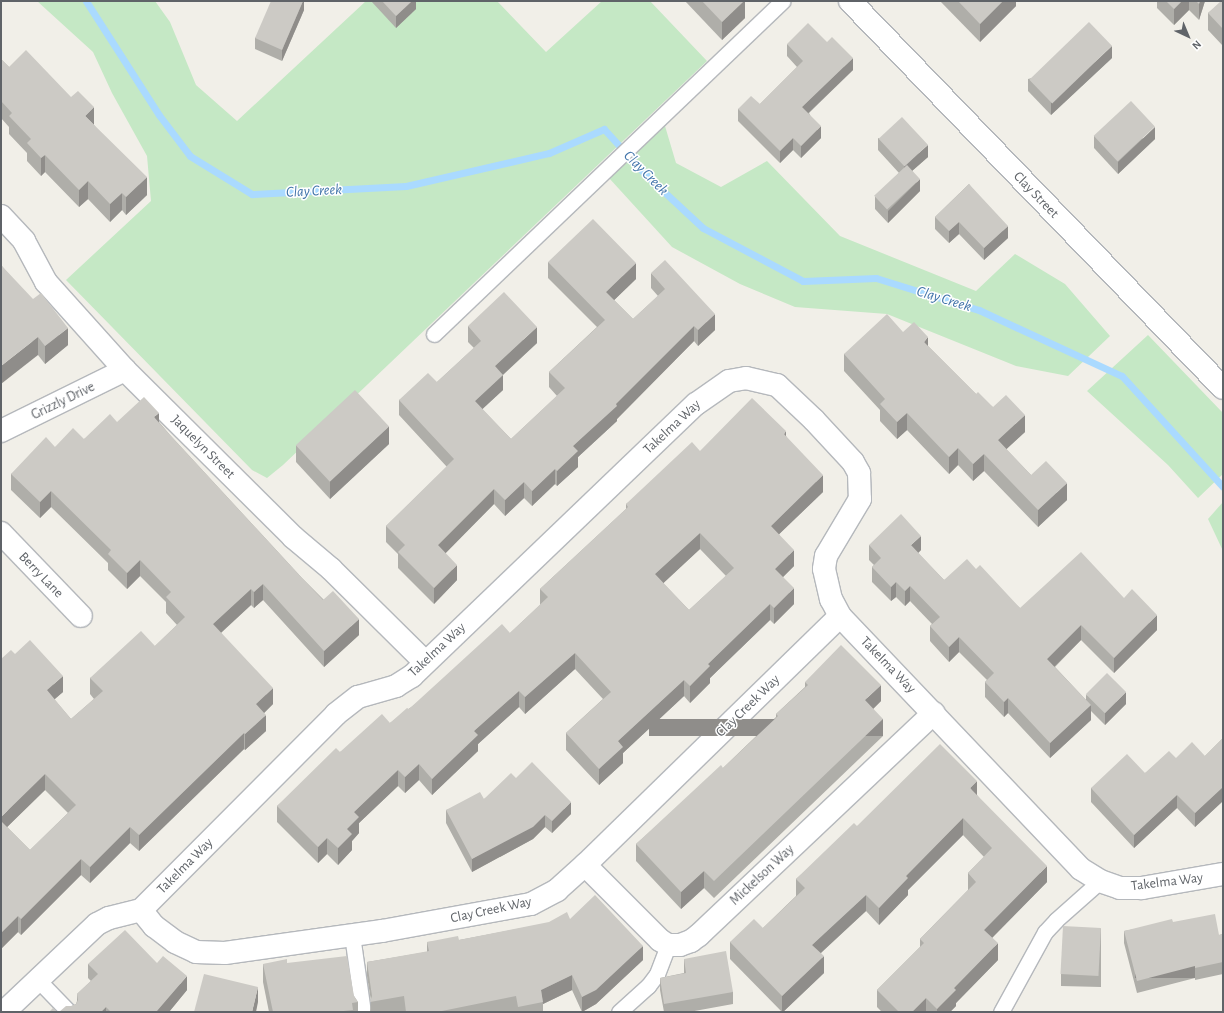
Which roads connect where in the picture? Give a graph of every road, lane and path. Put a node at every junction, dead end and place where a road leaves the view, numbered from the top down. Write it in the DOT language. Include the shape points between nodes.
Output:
graph roads {
  1 [pos="783,1"];
  2 [pos="850,1"];
  3 [pos="1,216"];
  4 [pos="434,334"];
  5 [pos="124,370"];
  6 [pos="1223,388"];
  7 [pos="1,431"];
  8 [pos="1,533"];
  9 [pos="81,616"];
  10 [pos="840,616"];
  11 [pos="425,662"];
  12 [pos="934,714"];
  13 [pos="585,865"];
  14 [pos="1223,874"];
  15 [pos="1100,881"];
  16 [pos="141,910"];
  17 [pos="352,935"];
  18 [pos="668,945"];
  19 [pos="38,980"];
  20 [pos="4,1012"];
  21 [pos="69,1012"];
  22 [pos="363,1012"];
  23 [pos="620,1012"];
  24 [pos="1001,1012"];
  1 -- 4 [label="lane"];
  2 -- 6 [label="street, Clay Street"];
  3 -- 5 [label="street, Jaquelyn Street" via="24,241 46,282"];
  5 -- 7 [label="street, Grizzly Drive"];
  5 -- 11 [label="street, Jaquelyn Street" via="293,537 330,569"];
  8 -- 9 [label="street, Berry Lane"];
  10 -- 11 [label="street, Takelma Way" via="830,599 824,569 826,556 860,499 859,473 853,462 814,420 777,385 746,378 729,381 696,404"];
  10 -- 12 [label="street, Takelma Way"];
  10 -- 13 [label="street, Clay Creek Way"];
  11 -- 16 [label="street, Takelma Way" via="412,676 396,686 358,697 336,714"];
  12 -- 15 [label="street, Takelma Way" via="1081,869"];
  12 -- 18 [label="street, Mickelson Way" via="699,935 680,945"];
  13 -- 17 [label="street, Clay Creek Way" via="557,890 531,904"];
  13 -- 18 [label="street" via="654,935"];
  14 -- 15 [label="street, Takelma Way" via="1142,888 1120,888"];
  15 -- 24 [label="lane" via="1045,932"];
  16 -- 17 [label="street, Clay Creek Way" via="154,926 175,942 196,952 225,953"];
  16 -- 19 [label="street" via="109,918 97,924"];
  17 -- 22 [label="lane"];
  18 -- 23 [label="lane" via="657,974"];
  19 -- 20 [label="street"];
  19 -- 21 [label="lane"];
}
